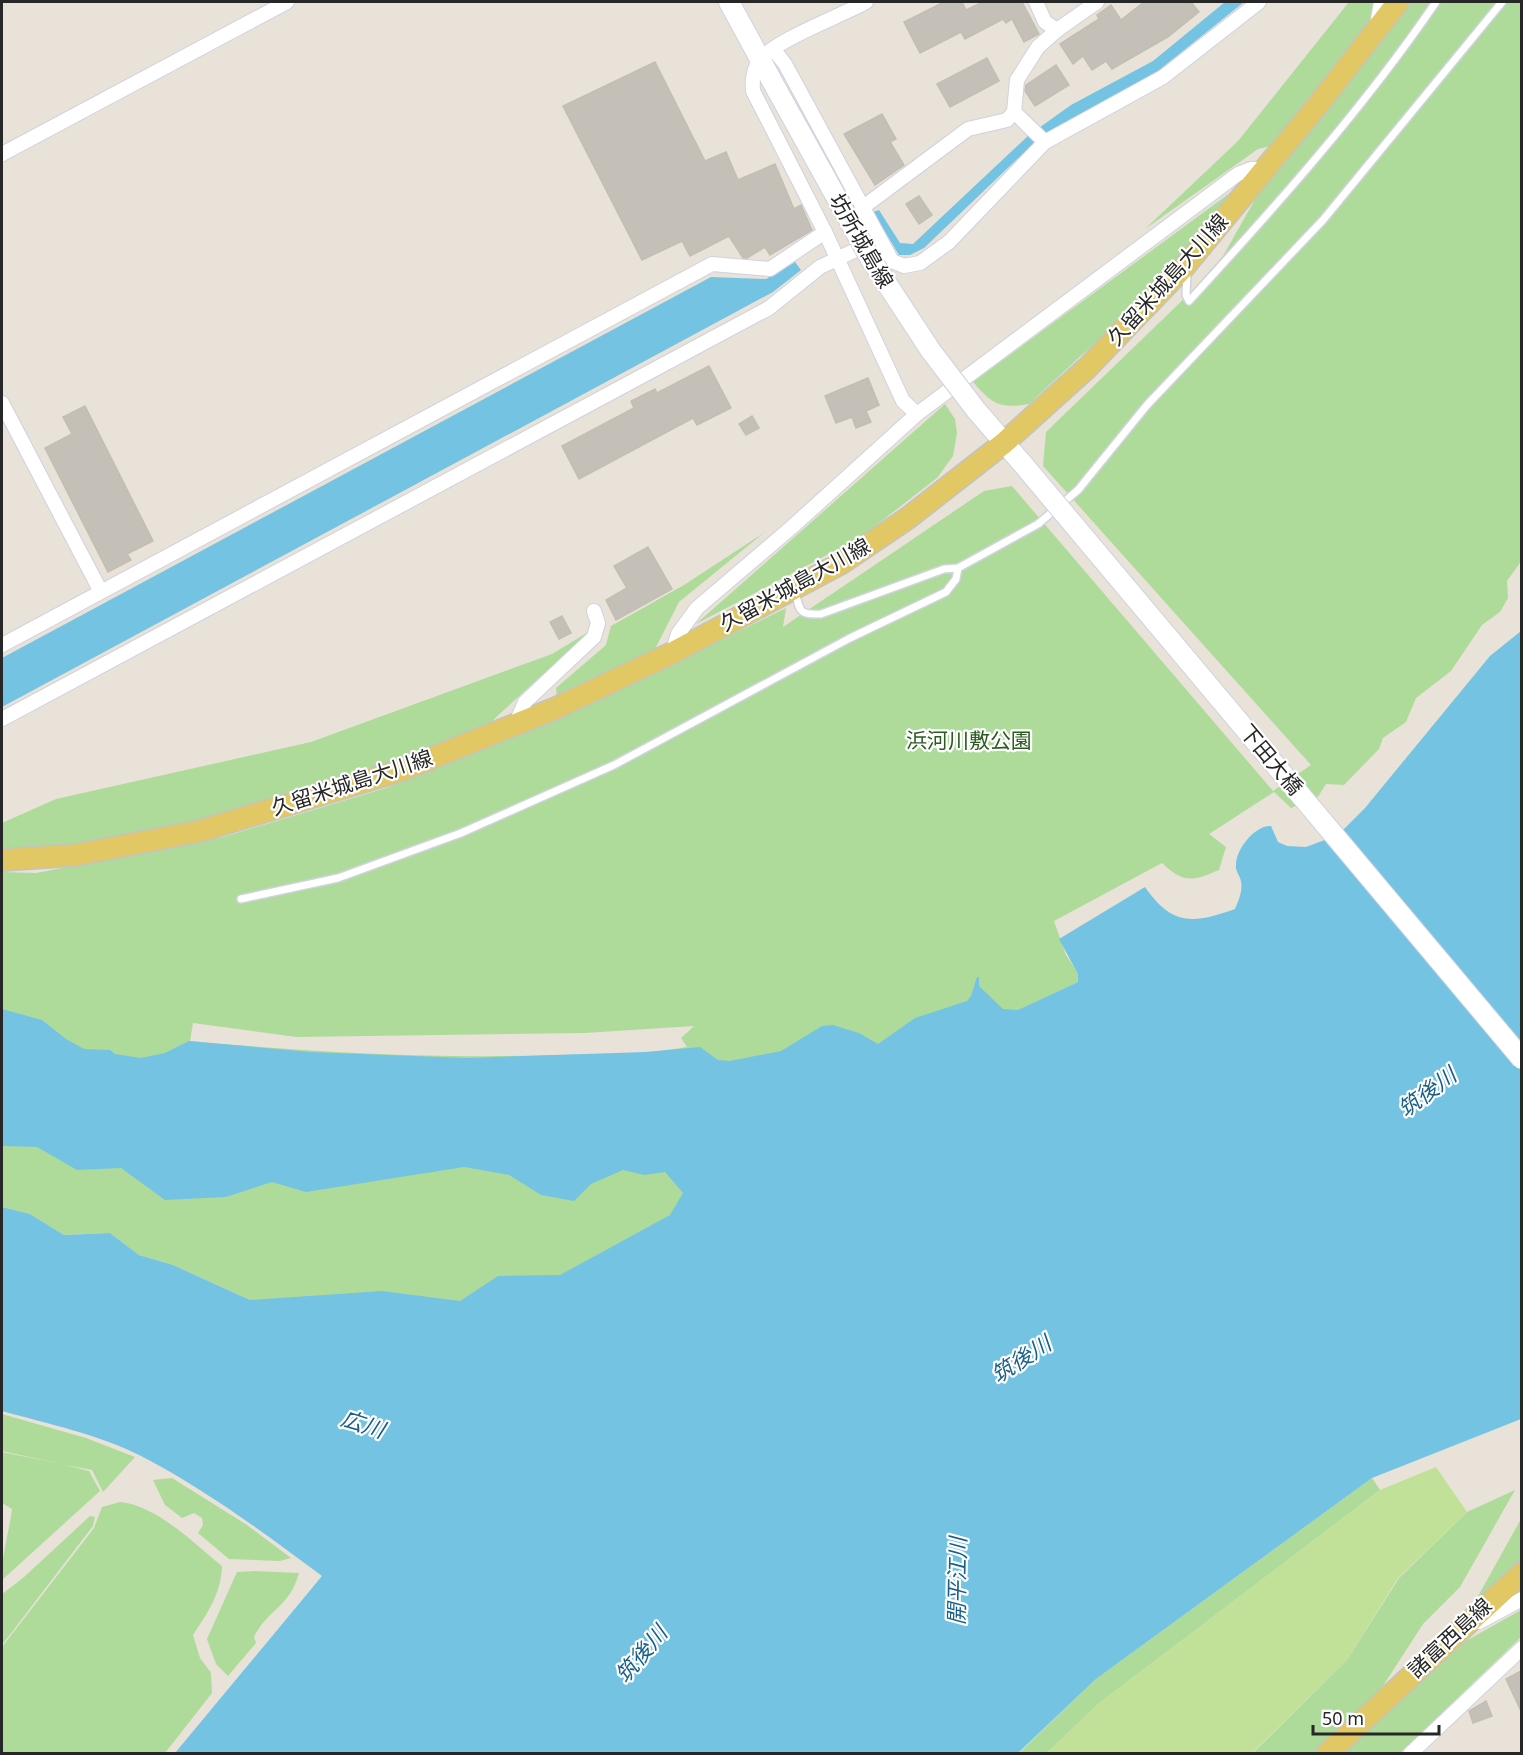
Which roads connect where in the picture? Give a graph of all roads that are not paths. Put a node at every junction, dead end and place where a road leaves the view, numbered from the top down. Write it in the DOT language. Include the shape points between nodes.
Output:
graph roads {
  1 [pos="287,2"];
  2 [pos="729,2"];
  3 [pos="866,2"];
  4 [pos="1036,2"];
  5 [pos="1096,2"];
  6 [pos="1259,2"];
  7 [pos="1381,2"];
  8 [pos="1398,2"];
  9 [pos="1436,2"];
  10 [pos="1502,2"];
  11 [pos="1057,30"];
  12 [pos="1376,30"];
  13 [pos="767,55"];
  14 [pos="1014,112"];
  15 [pos="1045,142"];
  16 [pos="2,154"];
  17 [pos="1265,169"];
  18 [pos="861,208"];
  19 [pos="825,232"];
  20 [pos="879,238"];
  21 [pos="837,258"];
  22 [pos="1184,267"];
  23 [pos="2,403"];
  24 [pos="917,414"];
  25 [pos="1004,443"];
  26 [pos="1021,462"];
  27 [pos="958,568"];
  28 [pos="795,589"];
  29 [pos="100,590"];
  30 [pos="594,611"];
  31 [pos="2,645"];
  32 [pos="672,652"];
  33 [pos="2,718"];
  34 [pos="515,725"];
  35 [pos="2,860"];
  36 [pos="241,899"];
  37 [pos="1521,1059"];
  38 [pos="1521,1573"];
  39 [pos="1521,1599"];
  40 [pos="1450,1638"];
  41 [pos="1521,1648"];
  42 [pos="1327,1754"];
  43 [pos="1410,1754"];
  1 -- 16 [label="street"];
  2 -- 13 [label="main road, 坊所城島線"];
  3 -- 13 [label="street"];
  4 -- 11 [label="street" via="1046,22"];
  5 -- 11 [label="street"];
  6 -- 15 [label="street" via="1162,77"];
  7 -- 12 [label="street"];
  8 -- 12 [label="main road, 久留米城島大川線"];
  9 -- 22 [label="lane" via="1329,142 1189,301 1189,274"];
  10 -- 27 [label="lane" via="1323,220 1147,405 1078,490 1038,524"];
  11 -- 14 [label="street" via="1038,47 1017,80"];
  12 -- 17 [label="main road, 久留米城島大川線"];
  13 -- 18 [label="street" via="785,64"];
  13 -- 19 [label="street" via="752,77 753,90"];
  13 -- 25 [label="main road, 坊所城島線, bridge" via="778,92 870,258 930,351"];
  14 -- 15 [label="street"];
  14 -- 18 [label="street" via="1007,120 968,129"];
  15 -- 20 [label="street" via="949,242 920,263 904,266 892,261"];
  17 -- 22 [label="main road, 久留米城島大川線"];
  17 -- 24 [label="street" via="1238,174"];
  18 -- 20 [label="street"];
  19 -- 21 [label="street"];
  19 -- 29 [label="street" via="770,269 712,264"];
  20 -- 21 [label="street"];
  21 -- 24 [label="street" via="903,401"];
  21 -- 33 [label="street" via="769,308"];
  22 -- 25 [label="main road, 久留米城島大川線" via="1087,368"];
  23 -- 29 [label="street"];
  24 -- 32 [label="street" via="697,608 678,634"];
  25 -- 26 [label="main road, 坊所城島線"];
  25 -- 28 [label="main road, 久留米城島大川線" via="908,518"];
  26 -- 37 [label="main road, 下田大橋, bridge"];
  27 -- 28 [label="lane" via="944,569 821,614 806,615 800,610"];
  27 -- 36 [label="lane" via="956,579 946,592 850,638 614,765 461,833 338,878"];
  28 -- 32 [label="main road, 久留米城島大川線"];
  29 -- 31 [label="street"];
  30 -- 34 [label="street" via="598,623 594,637 525,702"];
  32 -- 34 [label="main road, 久留米城島大川線"];
  34 -- 35 [label="main road, 久留米城島大川線" via="402,770 200,831 75,855"];
  38 -- 40 [label="main road, 諸富西島線"];
  39 -- 40 [label="street"];
  40 -- 42 [label="main road, 諸富西島線"];
  41 -- 43 [label="street"];
}
